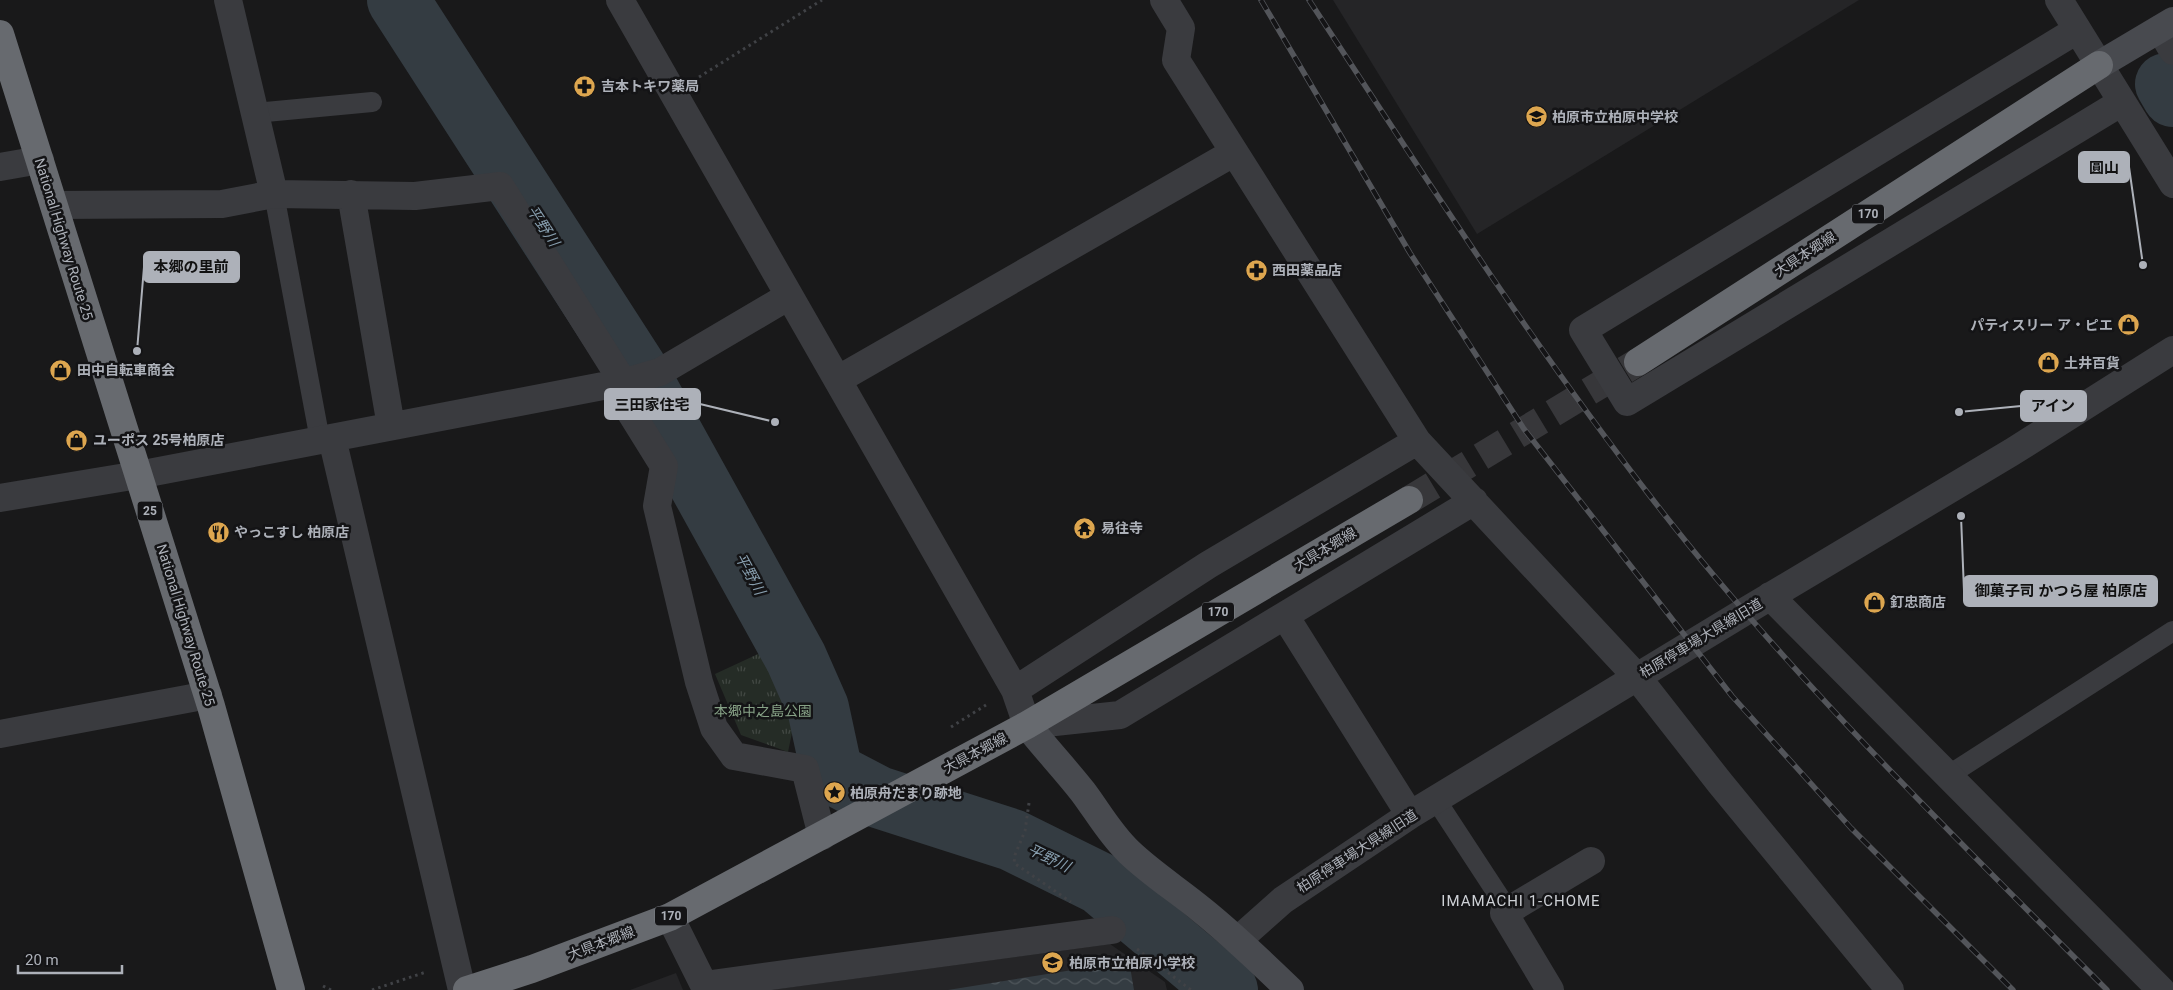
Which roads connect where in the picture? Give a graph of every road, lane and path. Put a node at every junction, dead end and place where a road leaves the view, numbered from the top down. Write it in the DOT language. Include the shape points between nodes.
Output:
graph roads {
  1 [pos="228,0"];
  2 [pos="620,0"];
  3 [pos="822,0"];
  4 [pos="1164,0"];
  5 [pos="2059,0"];
  6 [pos="2077,30"];
  7 [pos="0,34"];
  8 [pos="2169,34"];
  9 [pos="2099,65"];
  10 [pos="673,93"];
  11 [pos="372,102"];
  12 [pos="2122,102"];
  13 [pos="255,113"];
  14 [pos="1233,153"];
  15 [pos="40,160"];
  16 [pos="0,167"];
  17 [pos="2173,184"];
  18 [pos="274,194"];
  19 [pos="352,194"];
  20 [pos="54,205"];
  21 [pos="789,296"];
  22 [pos="2173,350"];
  23 [pos="1638,362"];
  24 [pos="839,379"];
  25 [pos="630,380"];
  26 [pos="391,426"];
  27 [pos="326,439"];
  28 [pos="1417,441"];
  29 [pos="138,475"];
  30 [pos="0,498"];
  31 [pos="1409,500"];
  32 [pos="1474,501"];
  33 [pos="1770,596"];
  34 [pos="1285,616"];
  35 [pos="2173,631"];
  36 [pos="1637,677"];
  37 [pos="1015,690"];
  38 [pos="208,695"];
  39 [pos="1027,725"];
  40 [pos="0,734"];
  41 [pos="1949,775"];
  42 [pos="1436,800"];
  43 [pos="1029,803"];
  44 [pos="1410,815"];
  45 [pos="822,836"];
  46 [pos="1015,855"];
  47 [pos="1591,861"];
  48 [pos="1508,910"];
  49 [pos="670,917"];
  50 [pos="1112,930"];
  51 [pos="1238,940"];
  52 [pos="456,962"];
  53 [pos="470,989"];
  54 [pos="291,990"];
  55 [pos="372,990"];
  56 [pos="1290,990"];
  57 [pos="1550,990"];
  58 [pos="1890,990"];
  59 [pos="2160,990"];
  1 -- 13 [label="street"];
  2 -- 10 [label="street"];
  3 -- 10 [label="path"];
  4 -- 14 [label="street" via="1180,28 1176,60"];
  5 -- 6 [label="street"];
  6 -- 9 [label="street"];
  6 -- 12 [label="street" via="1582,330 1627,402"];
  7 -- 15 [label="highway, National Highway Route 25 / 25"];
  8 -- 9 [label="street"];
  9 -- 12 [label="street"];
  9 -- 23 [label="highway, 大県本郷線 / 170"];
  10 -- 21 [label="street"];
  11 -- 13 [label="lane"];
  12 -- 17 [label="street"];
  13 -- 18 [label="street"];
  14 -- 24 [label="street"];
  14 -- 28 [label="street"];
  15 -- 16 [label="street"];
  15 -- 20 [label="highway, National Highway Route 25 / 25"];
  18 -- 19 [label="street"];
  18 -- 20 [label="street" via="222,204"];
  18 -- 27 [label="lane"];
  19 -- 25 [label="street" via="415,196 500,186"];
  19 -- 26 [label="street"];
  20 -- 29 [label="highway, National Highway Route 25 / 25"];
  21 -- 24 [label="street"];
  21 -- 25 [label="street"];
  22 -- 33 [label="street, 柏原停車場大県線旧道" via="2012,452"];
  24 -- 37 [label="street"];
  25 -- 26 [label="street"];
  25 -- 45 [label="street" via="664,466 657,506 699,682 714,728 734,756 804,769"];
  26 -- 27 [label="street"];
  27 -- 29 [label="street"];
  27 -- 52 [label="street"];
  28 -- 32 [label="street"];
  28 -- 37 [label="street" via="1208,565"];
  29 -- 30 [label="street"];
  29 -- 38 [label="highway, National Highway Route 25 / 25"];
  31 -- 39 [label="highway, 大県本郷線 / 170"];
  32 -- 34 [label="street"];
  32 -- 36 [label="street"];
  33 -- 36 [label="street, 柏原停車場大県線旧道"];
  33 -- 41 [label="street"];
  34 -- 39 [label="street" via="1120,715"];
  34 -- 44 [label="street"];
  35 -- 41 [label="lane"];
  36 -- 42 [label="street, 柏原停車場大県線旧道"];
  36 -- 58 [label="street"];
  37 -- 39 [label="street"];
  38 -- 40 [label="street"];
  38 -- 54 [label="highway, National Highway Route 25 / 25"];
  39 -- 45 [label="highway, 大県本郷線 / 170"];
  39 -- 51 [label="street" via="1127,850"];
  41 -- 59 [label="street"];
  42 -- 44 [label="street, 柏原停車場大県線旧道"];
  42 -- 48 [label="lane"];
  43 -- 46 [label="path"];
  44 -- 51 [label="street, 柏原停車場大県線旧道" via="1283,900"];
  45 -- 49 [label="highway, 大県本郷線 / 170"];
  47 -- 48 [label="street"];
  48 -- 57 [label="street" via="1504,912"];
  49 -- 50 [label="street" via="704,985"];
  49 -- 53 [label="highway, 大県本郷線 / 170"];
  51 -- 56 [label="street"];
  52 -- 53 [label="street"];
  52 -- 55 [label="path"];
}
